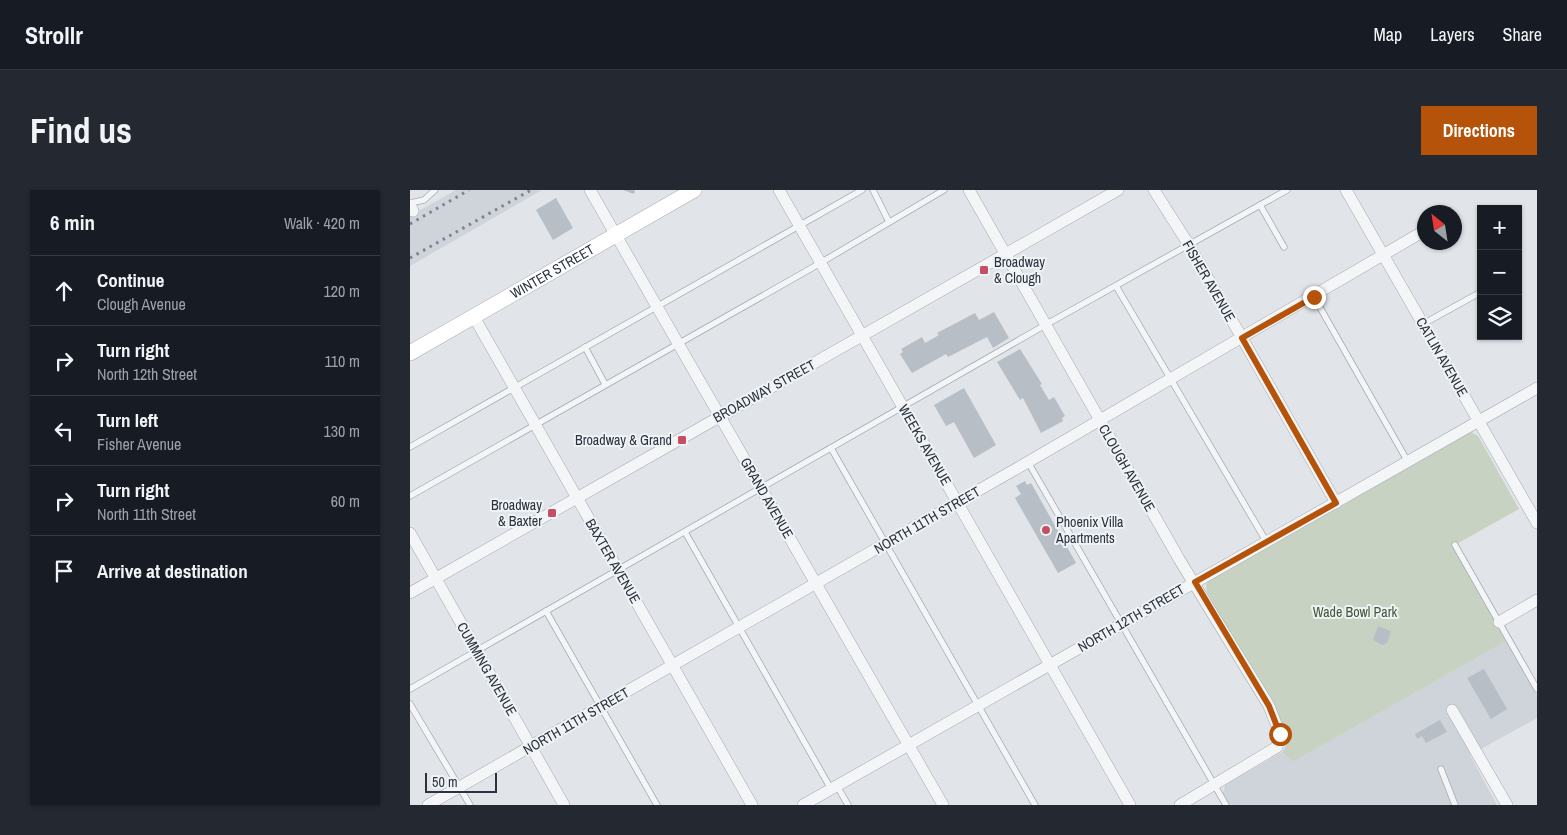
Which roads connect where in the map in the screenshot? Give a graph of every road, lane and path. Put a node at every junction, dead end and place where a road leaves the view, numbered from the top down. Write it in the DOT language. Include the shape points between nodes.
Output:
graph roads {
  1 [pos="435,190"];
  2 [pos="590,190"];
  3 [pos="694,190"];
  4 [pos="779,190"];
  5 [pos="862,190"];
  6 [pos="873,190"];
  7 [pos="944,190"];
  8 [pos="969,190"];
  9 [pos="1118,190"];
  10 [pos="1154,190"];
  11 [pos="1287,190"];
  12 [pos="1346,190"];
  13 [pos="1260,205"];
  14 [pos="411,206"];
  15 [pos="889,222"];
  16 [pos="799,225"];
  17 [pos="616,235"];
  18 [pos="1417,235"];
  19 [pos="1189,245"];
  20 [pos="1284,247"];
  21 [pos="1006,254"];
  22 [pos="1383,255"];
  23 [pos="821,263"];
  24 [pos="1116,286"];
  25 [pos="1477,294"];
  26 [pos="1314,297"];
  27 [pos="657,307"];
  28 [pos="474,317"];
  29 [pos="1047,324"];
  30 [pos="1423,324"];
  31 [pos="862,336"];
  32 [pos="1242,338"];
  33 [pos="678,343"];
  34 [pos="585,348"];
  35 [pos="410,353"];
  36 [pos="1170,379"];
  37 [pos="605,384"];
  38 [pos="514,388"];
  39 [pos="1537,388"];
  40 [pos="903,408"];
  41 [pos="720,416"];
  42 [pos="1100,420"];
  43 [pos="1478,421"];
  44 [pos="535,424"];
  45 [pos="410,447"];
  46 [pos="831,448"];
  47 [pos="1028,462"];
  48 [pos="1408,462"];
  49 [pos="762,489"];
  50 [pos="410,496"];
  51 [pos="577,498"];
  52 [pos="958,503"];
  53 [pos="1336,503"];
  54 [pos="1537,523"];
  55 [pos="685,532"];
  56 [pos="410,533"];
  57 [pos="1266,541"];
  58 [pos="887,543"];
  59 [pos="1455,545"];
  60 [pos="618,569"];
  61 [pos="435,578"];
  62 [pos="1195,582"];
  63 [pos="816,584"];
  64 [pos="410,593"];
  65 [pos="1537,600"];
  66 [pos="546,611"];
  67 [pos="1498,622"];
  68 [pos="1121,624"];
  69 [pos="739,627"];
  70 [pos="477,650"];
  71 [pos="1050,664"];
  72 [pos="672,665"];
  73 [pos="410,689"];
  74 [pos="1537,689"];
  75 [pos="410,704"];
  76 [pos="978,705"];
  77 [pos="600,708"];
  78 [pos="1452,710"];
  79 [pos="908,745"];
  80 [pos="531,747"];
  81 [pos="1441,769"];
  82 [pos="1214,784"];
  83 [pos="459,787"];
  84 [pos="834,787"];
  85 [pos="428,805"];
  86 [pos="470,805"];
  87 [pos="564,805"];
  88 [pos="657,805"];
  89 [pos="752,805"];
  90 [pos="803,805"];
  91 [pos="848,805"];
  92 [pos="943,805"];
  93 [pos="1035,805"];
  94 [pos="1130,805"];
  95 [pos="1180,805"];
  96 [pos="1226,805"];
  97 [pos="1455,805"];
  98 [pos="1507,805"];
  1 -- 14 [label="lane"];
  2 -- 17 [label="street, GRAND AVENUE"];
  3 -- 17 [label="street, WINTER STREET"];
  4 -- 16 [label="street, WEEKS AVENUE"];
  5 -- 16 [label="lane"];
  6 -- 15 [label="lane"];
  7 -- 15 [label="lane"];
  8 -- 21 [label="street, CLOUGH AVENUE"];
  9 -- 21 [label="street, BROADWAY STREET"];
  10 -- 19 [label="street, FISHER AVENUE"];
  11 -- 13 [label="lane"];
  12 -- 22 [label="street, CATLIN AVENUE"];
  13 -- 19 [label="lane"];
  13 -- 20 [label="lane"];
  15 -- 23 [label="lane"];
  16 -- 23 [label="street, WEEKS AVENUE"];
  16 -- 27 [label="lane"];
  17 -- 27 [label="street, GRAND AVENUE"];
  17 -- 28 [label="street, WINTER STREET"];
  18 -- 22 [label="street, NORTH 11TH STREET"];
  19 -- 24 [label="lane"];
  19 -- 32 [label="street, FISHER AVENUE"];
  21 -- 29 [label="street, CLOUGH AVENUE"];
  21 -- 31 [label="street, BROADWAY STREET"];
  22 -- 26 [label="street, NORTH 11TH STREET"];
  22 -- 30 [label="street, CATLIN AVENUE"];
  23 -- 31 [label="street, WEEKS AVENUE"];
  23 -- 33 [label="lane"];
  24 -- 29 [label="lane"];
  24 -- 36 [label="lane"];
  25 -- 30 [label="lane"];
  26 -- 32 [label="street, NORTH 11TH STREET"];
  26 -- 48 [label="lane"];
  27 -- 33 [label="street, GRAND AVENUE"];
  27 -- 34 [label="lane"];
  28 -- 35 [label="street, WINTER STREET"];
  28 -- 38 [label="street, BAXTER AVENUE"];
  29 -- 40 [label="lane"];
  29 -- 42 [label="street, CLOUGH AVENUE"];
  30 -- 43 [label="street, CATLIN AVENUE"];
  31 -- 40 [label="street, WEEKS AVENUE"];
  31 -- 41 [label="street, BROADWAY STREET"];
  32 -- 36 [label="street, NORTH 11TH STREET"];
  32 -- 53 [label="street, FISHER AVENUE"];
  33 -- 37 [label="lane"];
  33 -- 41 [label="street, GRAND AVENUE"];
  34 -- 37 [label="lane"];
  34 -- 38 [label="lane"];
  36 -- 42 [label="street, NORTH 11TH STREET"];
  36 -- 57 [label="lane"];
  37 -- 44 [label="lane"];
  38 -- 44 [label="street, BAXTER AVENUE"];
  38 -- 45 [label="lane"];
  39 -- 43 [label="street, NORTH 12TH STREET"];
  40 -- 46 [label="lane"];
  40 -- 52 [label="street, WEEKS AVENUE"];
  41 -- 49 [label="street, GRAND AVENUE"];
  41 -- 51 [label="street, BROADWAY STREET"];
  42 -- 47 [label="street, NORTH 11TH STREET"];
  42 -- 62 [label="street, CLOUGH AVENUE"];
  43 -- 48 [label="street, NORTH 12TH STREET"];
  43 -- 54 [label="street, CATLIN AVENUE"];
  44 -- 50 [label="lane"];
  44 -- 51 [label="street, BAXTER AVENUE"];
  46 -- 49 [label="lane"];
  46 -- 58 [label="lane"];
  47 -- 52 [label="street, NORTH 11TH STREET"];
  47 -- 68 [label="lane"];
  48 -- 53 [label="street, NORTH 12TH STREET"];
  49 -- 55 [label="lane"];
  49 -- 63 [label="street, GRAND AVENUE"];
  51 -- 60 [label="street, BAXTER AVENUE"];
  51 -- 61 [label="street, BROADWAY STREET"];
  52 -- 58 [label="street, NORTH 11TH STREET"];
  52 -- 71 [label="street, WEEKS AVENUE"];
  53 -- 57 [label="street, NORTH 12TH STREET"];
  55 -- 60 [label="lane"];
  55 -- 69 [label="lane"];
  56 -- 61 [label="street, CUMMING AVENUE"];
  57 -- 62 [label="street, NORTH 12TH STREET"];
  58 -- 63 [label="street, NORTH 11TH STREET"];
  58 -- 76 [label="lane"];
  59 -- 67 [label="lane"];
  60 -- 66 [label="lane"];
  60 -- 72 [label="street, BAXTER AVENUE"];
  61 -- 64 [label="street, BROADWAY STREET"];
  61 -- 70 [label="street, CUMMING AVENUE"];
  62 -- 68 [label="street, NORTH 12TH STREET"];
  62 -- 82 [label="street, CLOUGH AVENUE" via="1269,706 1280,734 1277,747"];
  63 -- 69 [label="street, NORTH 11TH STREET"];
  63 -- 79 [label="street, GRAND AVENUE"];
  65 -- 67 [label="street"];
  66 -- 70 [label="lane"];
  66 -- 77 [label="lane"];
  67 -- 74 [label="lane"];
  68 -- 71 [label="street, NORTH 12TH STREET"];
  68 -- 82 [label="lane"];
  69 -- 72 [label="street, NORTH 11TH STREET"];
  69 -- 84 [label="lane"];
  70 -- 73 [label="lane"];
  70 -- 80 [label="street, CUMMING AVENUE"];
  71 -- 76 [label="street, NORTH 12TH STREET"];
  71 -- 94 [label="street, WEEKS AVENUE"];
  72 -- 77 [label="street, NORTH 11TH STREET"];
  72 -- 89 [label="street, BAXTER AVENUE"];
  75 -- 83 [label="lane"];
  76 -- 79 [label="street, NORTH 12TH STREET"];
  76 -- 93 [label="lane"];
  77 -- 80 [label="street, NORTH 11TH STREET"];
  77 -- 88 [label="lane"];
  78 -- 98 [label="street"];
  79 -- 84 [label="street, NORTH 12TH STREET"];
  79 -- 92 [label="street, GRAND AVENUE"];
  80 -- 83 [label="street, NORTH 11TH STREET"];
  80 -- 87 [label="street, CUMMING AVENUE"];
  81 -- 97 [label="lane"];
  82 -- 95 [label="street"];
  82 -- 96 [label="lane"];
  83 -- 85 [label="street, NORTH 11TH STREET"];
  83 -- 86 [label="lane"];
  84 -- 90 [label="street, NORTH 12TH STREET"];
  84 -- 91 [label="lane"];
}
